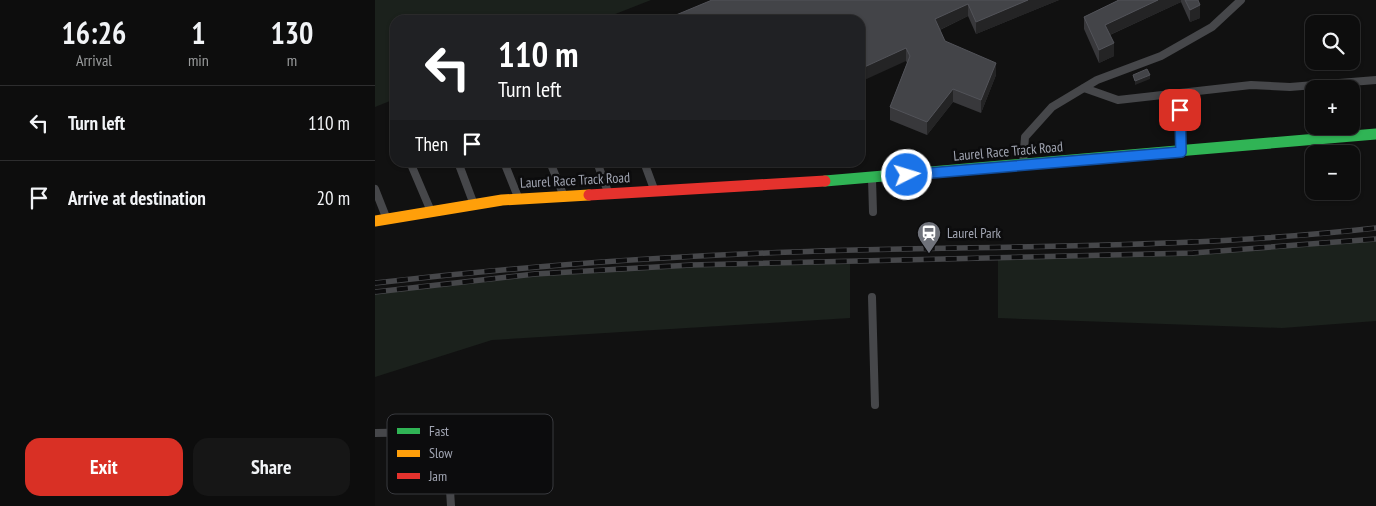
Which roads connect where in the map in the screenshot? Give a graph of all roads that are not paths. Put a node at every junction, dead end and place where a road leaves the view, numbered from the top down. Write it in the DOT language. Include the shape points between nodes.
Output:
graph roads {
  1 [pos="1241,0"];
  2 [pos="1376,80"];
  3 [pos="1084,88"];
  4 [pos="1179,93"];
  5 [pos="1376,134"];
  6 [pos="1181,152"];
  7 [pos="1023,165"];
  8 [pos="412,167"];
  9 [pos="460,167"];
  10 [pos="506,167"];
  11 [pos="552,167"];
  12 [pos="599,167"];
  13 [pos="645,167"];
  14 [pos="872,178"];
  15 [pos="375,189"];
  16 [pos="655,191"];
  17 [pos="608,193"];
  18 [pos="564,196"];
  19 [pos="519,199"];
  20 [pos="474,204"];
  21 [pos="431,211"];
  22 [pos="873,212"];
  23 [pos="387,218"];
  24 [pos="375,221"];
  25 [pos="873,297"];
  26 [pos="875,405"];
  1 -- 3 [label="lane" via="1212,27 1161,56"];
  2 -- 4 [label="lane" via="1290,87 1251,85"];
  3 -- 4 [label="lane" via="1118,100"];
  3 -- 7 [label="lane" via="1052,107 1025,136"];
  4 -- 6 [label="lane"];
  5 -- 6 [label="street, Laurel Race Track Road"];
  6 -- 7 [label="street, Laurel Race Track Road"];
  7 -- 14 [label="street, Laurel Race Track Road"];
  8 -- 21 [label="lane"];
  9 -- 20 [label="lane"];
  10 -- 19 [label="lane"];
  11 -- 18 [label="lane"];
  12 -- 17 [label="lane"];
  13 -- 16 [label="lane"];
  14 -- 16 [label="street, Laurel Race Track Road"];
  14 -- 22 [label="lane"];
  15 -- 23 [label="lane"];
  16 -- 17 [label="street, Laurel Race Track Road"];
  17 -- 18 [label="street, Laurel Race Track Road"];
  18 -- 19 [label="street, Laurel Race Track Road"];
  19 -- 20 [label="street, Laurel Race Track Road"];
  20 -- 21 [label="street, Laurel Race Track Road"];
  21 -- 23 [label="street, Laurel Race Track Road"];
  23 -- 24 [label="street, Laurel Race Track Road"];
  25 -- 26 [label="lane"];
}
